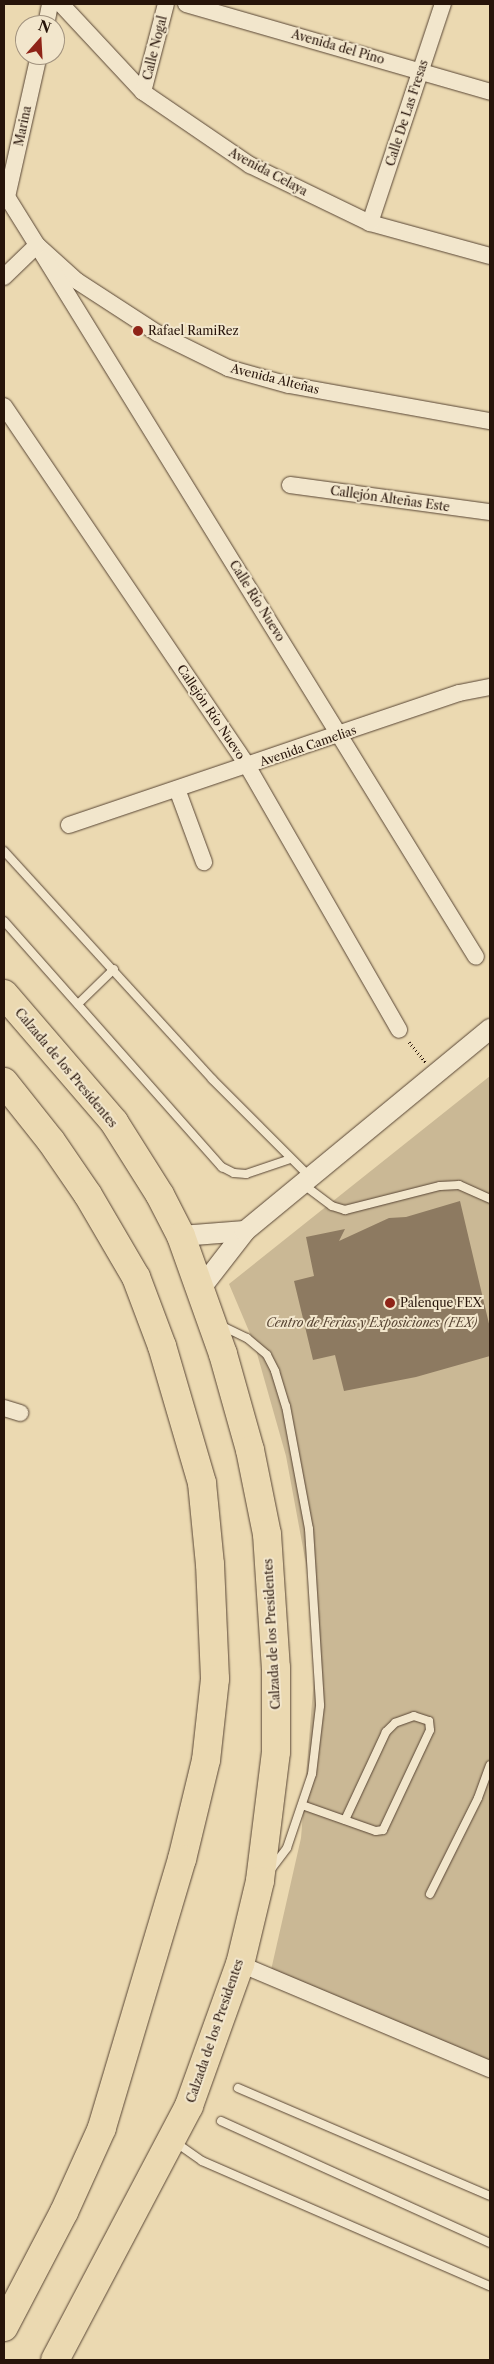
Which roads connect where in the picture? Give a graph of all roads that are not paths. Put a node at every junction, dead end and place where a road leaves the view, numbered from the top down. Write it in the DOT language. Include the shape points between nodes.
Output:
graph roads {
  1 [pos="62,4"];
  2 [pos="166,4"];
  3 [pos="186,4"];
  4 [pos="443,4"];
  5 [pos="37,65"];
  6 [pos="421,71"];
  7 [pos="144,92"];
  8 [pos="490,92"];
  9 [pos="6,195"];
  10 [pos="370,223"];
  11 [pos="37,245"];
  12 [pos="490,256"];
  13 [pos="4,277"];
  14 [pos="4,406"];
  15 [pos="490,421"];
  16 [pos="290,485"];
  17 [pos="490,512"];
  18 [pos="490,687"];
  19 [pos="340,735"];
  20 [pos="248,767"];
  21 [pos="177,790"];
  22 [pos="69,825"];
  23 [pos="4,851"];
  24 [pos="204,862"];
  25 [pos="4,921"];
  26 [pos="476,957"];
  27 [pos="114,969"];
  28 [pos="4,994"];
  29 [pos="78,1004"];
  30 [pos="490,1029"];
  31 [pos="399,1030"];
  32 [pos="4,1082"];
  33 [pos="290,1159"];
  34 [pos="306,1180"];
  35 [pos="490,1199"];
  36 [pos="245,1231"];
  37 [pos="181,1236"];
  38 [pos="201,1288"];
  39 [pos="212,1322"];
  40 [pos="4,1408"];
  41 [pos="20,1413"];
  42 [pos="490,1766"];
  43 [pos="302,1805"];
  44 [pos="345,1820"];
  45 [pos="260,1881"];
  46 [pos="430,1894"];
  47 [pos="240,1964"];
  48 [pos="490,2069"];
  49 [pos="238,2088"];
  50 [pos="221,2121"];
  51 [pos="171,2140"];
  52 [pos="490,2196"];
  53 [pos="490,2243"];
  54 [pos="490,2286"];
  55 [pos="4,2327"];
  56 [pos="55,2360"];
  1 -- 7 [label="street, Avenida Celaya"];
  2 -- 7 [label="street, Calle Nogal"];
  3 -- 6 [label="street, Avenida del Pino"];
  4 -- 6 [label="street, Calle De Las Fresas"];
  5 -- 9 [label="street, Marina"];
  6 -- 8 [label="street, Avenida del Pino"];
  6 -- 10 [label="street, Calle De Las Fresas"];
  7 -- 10 [label="street, Avenida Celaya" via="250,165"];
  9 -- 11 [label="street, Avenida Alteñas"];
  10 -- 12 [label="street, Avenida Celaya"];
  11 -- 13 [label="street"];
  11 -- 15 [label="street, Avenida Alteñas" via="77,281 157,333 228,368 288,385"];
  11 -- 19 [label="street, Calle Río Nuevo"];
  14 -- 20 [label="street, Callejón Río Nuevo"];
  16 -- 17 [label="street, Callejón Alteñas Este"];
  18 -- 19 [label="street, Avenida Camelias" via="459,693"];
  19 -- 20 [label="street, Avenida Camelias"];
  19 -- 26 [label="street, Calle Río Nuevo"];
  20 -- 21 [label="street, Avenida Camelias"];
  20 -- 31 [label="street, Callejón Río Nuevo"];
  21 -- 22 [label="street, Avenida Camelias"];
  21 -- 24 [label="street"];
  23 -- 27 [label="lane"];
  25 -- 29 [label="lane"];
  27 -- 29 [label="lane"];
  27 -- 33 [label="lane" via="212,1079"];
  28 -- 37 [label="highway, Calzada de los Presidentes" via="114,1122 160,1195"];
  29 -- 33 [label="lane" via="222,1167 246,1174"];
  30 -- 34 [label="street"];
  32 -- 55 [label="highway" via="51,1141 88,1195 136,1278 162,1346 202,1483 210,1564 215,1679 206,1760 182,1859 102,2128 64,2212"];
  33 -- 34 [label="lane"];
  34 -- 35 [label="lane" via="332,1206 345,1210 440,1186 459,1185"];
  34 -- 36 [label="street"];
  36 -- 37 [label="street"];
  36 -- 38 [label="street"];
  37 -- 38 [label="highway, Calzada de los Presidentes"];
  38 -- 39 [label="highway, Calzada de los Presidentes"];
  39 -- 43 [label="lane" via="247,1338 267,1355 275,1371 286,1406 309,1529 320,1706 312,1774"];
  39 -- 45 [label="highway, Calzada de los Presidentes" via="250,1450 266,1534 276,1668 276,1752"];
  40 -- 41 [label="street"];
  42 -- 46 [label="lane" via="478,1798"];
  43 -- 44 [label="lane"];
  43 -- 45 [label="lane" via="287,1848"];
  44 -- 44 [label="lane" via="386,1732 396,1723 414,1716 429,1721 430,1730 388,1826 376,1831"];
  45 -- 47 [label="highway, Calzada de los Presidentes"];
  47 -- 48 [label="street"];
  47 -- 51 [label="highway, Calzada de los Presidentes" via="189,2106"];
  49 -- 52 [label="lane"];
  50 -- 53 [label="lane"];
  51 -- 54 [label="lane" via="202,2161"];
  51 -- 56 [label="highway, Calzada de los Presidentes"];
}
